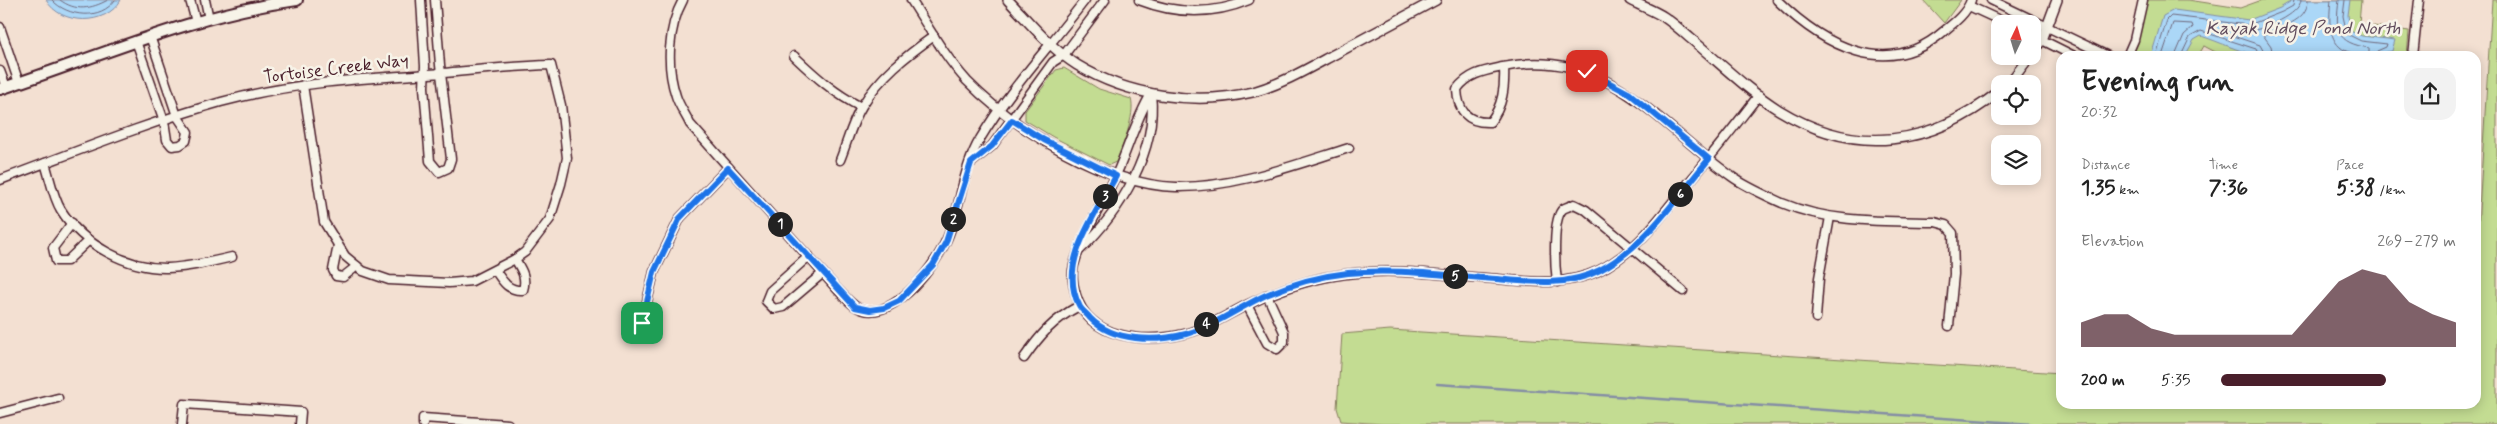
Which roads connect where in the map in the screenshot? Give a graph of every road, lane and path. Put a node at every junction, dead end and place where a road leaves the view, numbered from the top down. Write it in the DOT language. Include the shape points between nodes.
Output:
graph roads {
  1 [pos="190,0"];
  2 [pos="205,0"];
  3 [pos="297,0"];
  4 [pos="420,0"];
  5 [pos="435,0"];
  6 [pos="683,0"];
  7 [pos="911,0"];
  8 [pos="1008,0"];
  9 [pos="1085,0"];
  10 [pos="1105,0"];
  11 [pos="1139,0"];
  12 [pos="1249,0"];
  13 [pos="1436,0"];
  14 [pos="1630,0"];
  15 [pos="1777,0"];
  16 [pos="1991,0"];
  17 [pos="2056,0"];
  18 [pos="2143,0"];
  19 [pos="2419,0"];
  20 [pos="1970,3"];
  21 [pos="1992,15"];
  22 [pos="209,19"];
  23 [pos="196,22"];
  24 [pos="2048,26"];
  25 [pos="0,27"];
  26 [pos="150,36"];
  27 [pos="934,36"];
  28 [pos="2042,40"];
  29 [pos="136,41"];
  30 [pos="1051,45"];
  31 [pos="2064,51"];
  32 [pos="2098,51"];
  33 [pos="2129,51"];
  34 [pos="2414,51"];
  35 [pos="1064,55"];
  36 [pos="794,56"];
  37 [pos="1504,66"];
  38 [pos="0,71"];
  39 [pos="442,73"];
  40 [pos="425,74"];
  41 [pos="18,83"];
  42 [pos="303,85"];
  43 [pos="3,88"];
  44 [pos="1151,94"];
  45 [pos="1759,95"];
  46 [pos="1991,98"];
  47 [pos="862,107"];
  48 [pos="999,110"];
  49 [pos="177,116"];
  50 [pos="164,120"];
  51 [pos="1012,120"];
  52 [pos="1349,148"];
  53 [pos="1709,159"];
  54 [pos="840,160"];
  55 [pos="45,163"];
  56 [pos="971,163"];
  57 [pos="728,168"];
  58 [pos="1116,176"];
  59 [pos="0,180"];
  60 [pos="1131,180"];
  61 [pos="1830,217"];
  62 [pos="72,223"];
  63 [pos="89,240"];
  64 [pos="338,245"];
  65 [pos="1632,248"];
  66 [pos="1078,251"];
  67 [pos="809,256"];
  68 [pos="232,257"];
  69 [pos="515,259"];
  70 [pos="358,266"];
  71 [pos="494,270"];
  72 [pos="823,273"];
  73 [pos="1557,282"];
  74 [pos="1683,291"];
  75 [pos="1267,295"];
  76 [pos="1247,304"];
  77 [pos="1079,306"];
  78 [pos="1816,318"];
  79 [pos="642,323"];
  80 [pos="1949,326"];
  81 [pos="1024,358"];
  82 [pos="58,398"];
  83 [pos="0,413"];
  84 [pos="423,421"];
  85 [pos="182,424"];
  86 [pos="300,424"];
  87 [pos="508,424"];
  1 -- 23 [label="street"];
  2 -- 22 [label="street"];
  3 -- 22 [label="main road"];
  4 -- 40 [label="street"];
  5 -- 39 [label="street"];
  6 -- 57 [label="street" via="672,32 670,64 676,96 690,124"];
  7 -- 27 [label="street"];
  8 -- 30 [label="street"];
  9 -- 30 [label="street"];
  10 -- 35 [label="street"];
  11 -- 12 [label="street" via="1180,11 1205,11 1230,8"];
  13 -- 44 [label="street" via="1295,76 1253,92 1202,99"];
  14 -- 45 [label="street" via="1664,17"];
  15 -- 20 [label="street" via="1817,35 1840,48 1863,54 1892,55 1916,50 1938,37"];
  16 -- 24 [label="street"];
  17 -- 24 [label="street"];
  18 -- 33 [label="street"];
  19 -- 34 [label="street"];
  20 -- 21 [label="street"];
  22 -- 23 [label="main road"];
  23 -- 26 [label="main road"];
  24 -- 28 [label="street"];
  24 -- 32 [label="street"];
  25 -- 41 [label="street"];
  26 -- 29 [label="main road"];
  26 -- 49 [label="street"];
  27 -- 47 [label="street" via="897,63"];
  27 -- 48 [label="street" via="966,80"];
  28 -- 31 [label="street"];
  29 -- 41 [label="main road"];
  29 -- 50 [label="street"];
  30 -- 35 [label="street"];
  30 -- 48 [label="street"];
  35 -- 44 [label="street" via="1112,82"];
  35 -- 51 [label="street" via="1053,62"];
  36 -- 47 [label="street" via="841,97"];
  37 -- 37 [label="street" via="1505,81 1498,112 1490,122 1476,123 1467,117 1457,99 1457,89 1464,79"];
  37 -- 53 [label="street" via="1543,62 1587,71 1607,80 1630,94"];
  38 -- 43 [label="street"];
  39 -- 40 [label="street, Tortoise Creek Way"];
  39 -- 40 [label="street" via="451,159 448,168 439,172 430,161"];
  39 -- 69 [label="street, Tortoise Creek Way" via="551,65 561,105 567,158 550,219 525,252"];
  40 -- 42 [label="street, Tortoise Creek Way"];
  41 -- 43 [label="main road"];
  42 -- 49 [label="street, Tortoise Creek Way" via="221,102"];
  42 -- 64 [label="street" via="324,222"];
  44 -- 58 [label="street" via="1138,115"];
  44 -- 60 [label="street" via="1153,115 1145,151"];
  45 -- 46 [label="street" via="1779,110 1812,125 1856,138 1900,140 1939,128 1975,111"];
  45 -- 53 [label="street"];
  47 -- 54 [label="street"];
  48 -- 51 [label="street"];
  48 -- 56 [label="street" via="979,141"];
  49 -- 50 [label="street, Tortoise Creek Way"];
  49 -- 50 [label="street" via="188,132 186,141 180,145 172,146 167,140"];
  50 -- 55 [label="street, Tortoise Creek Way"];
  51 -- 56 [label="street" via="992,146"];
  51 -- 58 [label="street"];
  52 -- 60 [label="street" via="1272,172 1200,186 1175,187"];
  53 -- 61 [label="street" via="1757,192"];
  53 -- 65 [label="street"];
  55 -- 59 [label="street, Tortoise Creek Way"];
  55 -- 62 [label="street" via="61,210"];
  56 -- 72 [label="street" via="946,242 933,265 899,301 870,310 855,307"];
  57 -- 67 [label="street"];
  57 -- 79 [label="street" via="680,218 654,272"];
  58 -- 60 [label="street"];
  58 -- 66 [label="street"];
  60 -- 66 [label="street" via="1099,231"];
  61 -- 78 [label="street" via="1819,278"];
  61 -- 80 [label="street" via="1946,225 1953,232 1954,274"];
  62 -- 63 [label="street"];
  62 -- 63 [label="street" via="53,248 56,261 67,261"];
  63 -- 68 [label="street" via="124,260 144,266 195,266"];
  64 -- 70 [label="street" via="345,256"];
  64 -- 70 [label="street" via="333,270 336,276 343,277"];
  65 -- 73 [label="street" via="1598,270"];
  65 -- 73 [label="street" via="1574,204 1563,209 1557,218"];
  65 -- 74 [label="street"];
  66 -- 77 [label="street" via="1073,284"];
  67 -- 72 [label="street"];
  67 -- 72 [label="street" via="770,291 766,302 774,309 783,307"];
  69 -- 71 [label="street"];
  69 -- 71 [label="street" via="524,273 522,290 513,290"];
  70 -- 71 [label="street" via="389,280 449,283 472,281"];
  73 -- 75 [label="street" via="1371,272 1322,277"];
  75 -- 76 [label="street"];
  75 -- 76 [label="street" via="1284,332 1284,342 1277,348 1267,342"];
  76 -- 77 [label="street" via="1188,333 1157,338 1117,335 1096,323"];
  77 -- 81 [label="street" via="1045,329"];
  82 -- 83 [label="street"];
  84 -- 87 [label="street"];
  85 -- 86 [label="street" via="184,404 301,412"];
}
